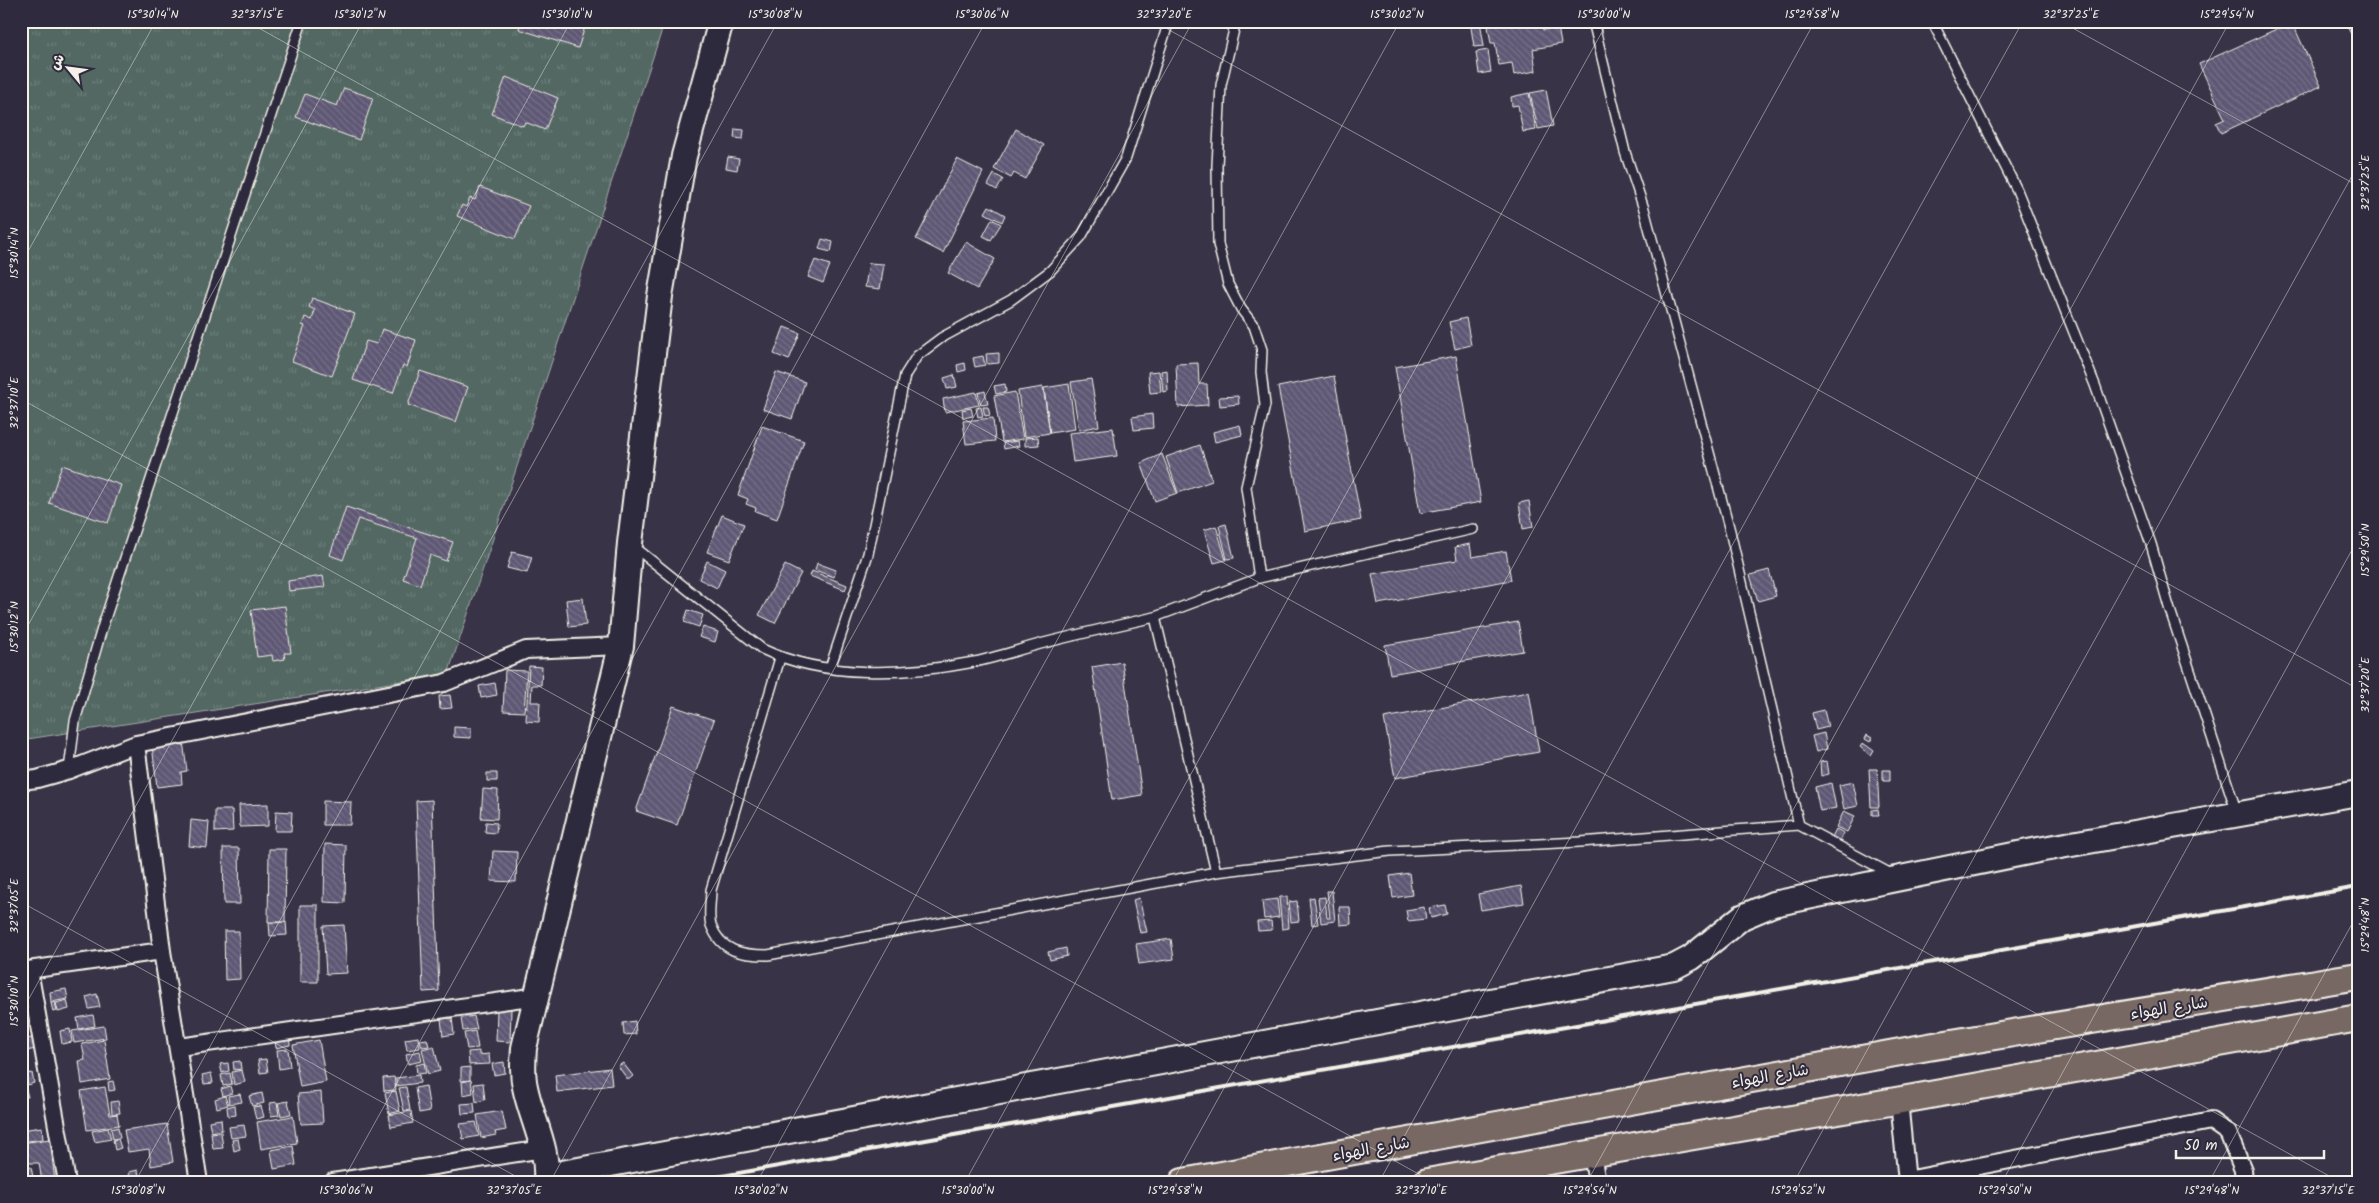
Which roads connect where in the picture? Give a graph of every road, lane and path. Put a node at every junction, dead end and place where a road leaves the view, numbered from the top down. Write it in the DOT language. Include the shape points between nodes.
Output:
graph roads {
  1 [pos="302,21"];
  2 [pos="721,21"];
  3 [pos="1169,21"];
  4 [pos="1236,21"];
  5 [pos="1593,21"];
  6 [pos="1932,21"];
  7 [pos="2351,21"];
  8 [pos="2358,36"];
  9 [pos="1473,529"];
  10 [pos="630,543"];
  11 [pos="1259,578"];
  12 [pos="1155,617"];
  13 [pos="621,646"];
  14 [pos="780,658"];
  15 [pos="830,668"];
  16 [pos="136,744"];
  17 [pos="68,770"];
  18 [pos="21,780"];
  19 [pos="2358,793"];
  20 [pos="2238,814"];
  21 [pos="1799,825"];
  22 [pos="1216,872"];
  23 [pos="1899,878"];
  24 [pos="162,951"];
  25 [pos="25,971"];
  26 [pos="2358,976"];
  27 [pos="537,996"];
  28 [pos="2358,1018"];
  29 [pos="179,1047"];
  30 [pos="1899,1100"];
  31 [pos="543,1149"];
  32 [pos="1592,1155"];
  33 [pos="546,1179"];
  34 [pos="1907,1181"];
  35 [pos="67,1182"];
  36 [pos="199,1182"];
  37 [pos="332,1182"];
  38 [pos="1184,1182"];
  39 [pos="1427,1182"];
  40 [pos="1597,1182"];
  41 [pos="2244,1182"];
  1 -- 17 [label="lane" via="103,625 75,720"];
  2 -- 10 [label="street" via="684,156 660,296"];
  3 -- 15 [label="lane" via="1126,158 1081,237 1050,271 1011,300 941,338 916,356 905,375 868,554"];
  4 -- 11 [label="lane" via="1221,85 1218,244 1228,284 1254,326 1262,350 1265,406 1246,487"];
  5 -- 21 [label="lane" via="1625,152 1644,209 1730,531"];
  6 -- 20 [label="lane" via="2017,190 2095,385 2151,544"];
  7 -- 8 [label="lane"];
  9 -- 11 [label="lane"];
  10 -- 13 [label="street"];
  10 -- 14 [label="lane" via="762,649"];
  11 -- 12 [label="lane"];
  12 -- 15 [label="lane" via="975,662 928,669 878,671"];
  12 -- 22 [label="lane"];
  13 -- 16 [label="street" via="526,650 444,683"];
  13 -- 27 [label="street"];
  14 -- 15 [label="lane"];
  14 -- 22 [label="lane" via="711,890 711,924 723,945 743,955 797,950"];
  16 -- 17 [label="street"];
  16 -- 24 [label="street"];
  17 -- 18 [label="street"];
  19 -- 20 [label="street"];
  20 -- 23 [label="street"];
  21 -- 22 [label="lane" via="1580,842 1390,851"];
  21 -- 23 [label="lane"];
  23 -- 33 [label="street" via="1773,904 1742,917 1691,958 1674,967"];
  24 -- 25 [label="street"];
  24 -- 29 [label="street"];
  25 -- 35 [label="street"];
  26 -- 38 [label="main road, شارع الهواء" via="1928,1047"];
  27 -- 29 [label="street"];
  27 -- 31 [label="street" via="524,1048 522,1071"];
  28 -- 30 [label="main road"];
  29 -- 36 [label="street"];
  30 -- 32 [label="main road"];
  30 -- 34 [label="street"];
  31 -- 33 [label="street"];
  31 -- 37 [label="street"];
  32 -- 39 [label="main road"];
  32 -- 40 [label="street"];
  34 -- 41 [label="street" via="2211,1121 2228,1133 2243,1170"];
}
